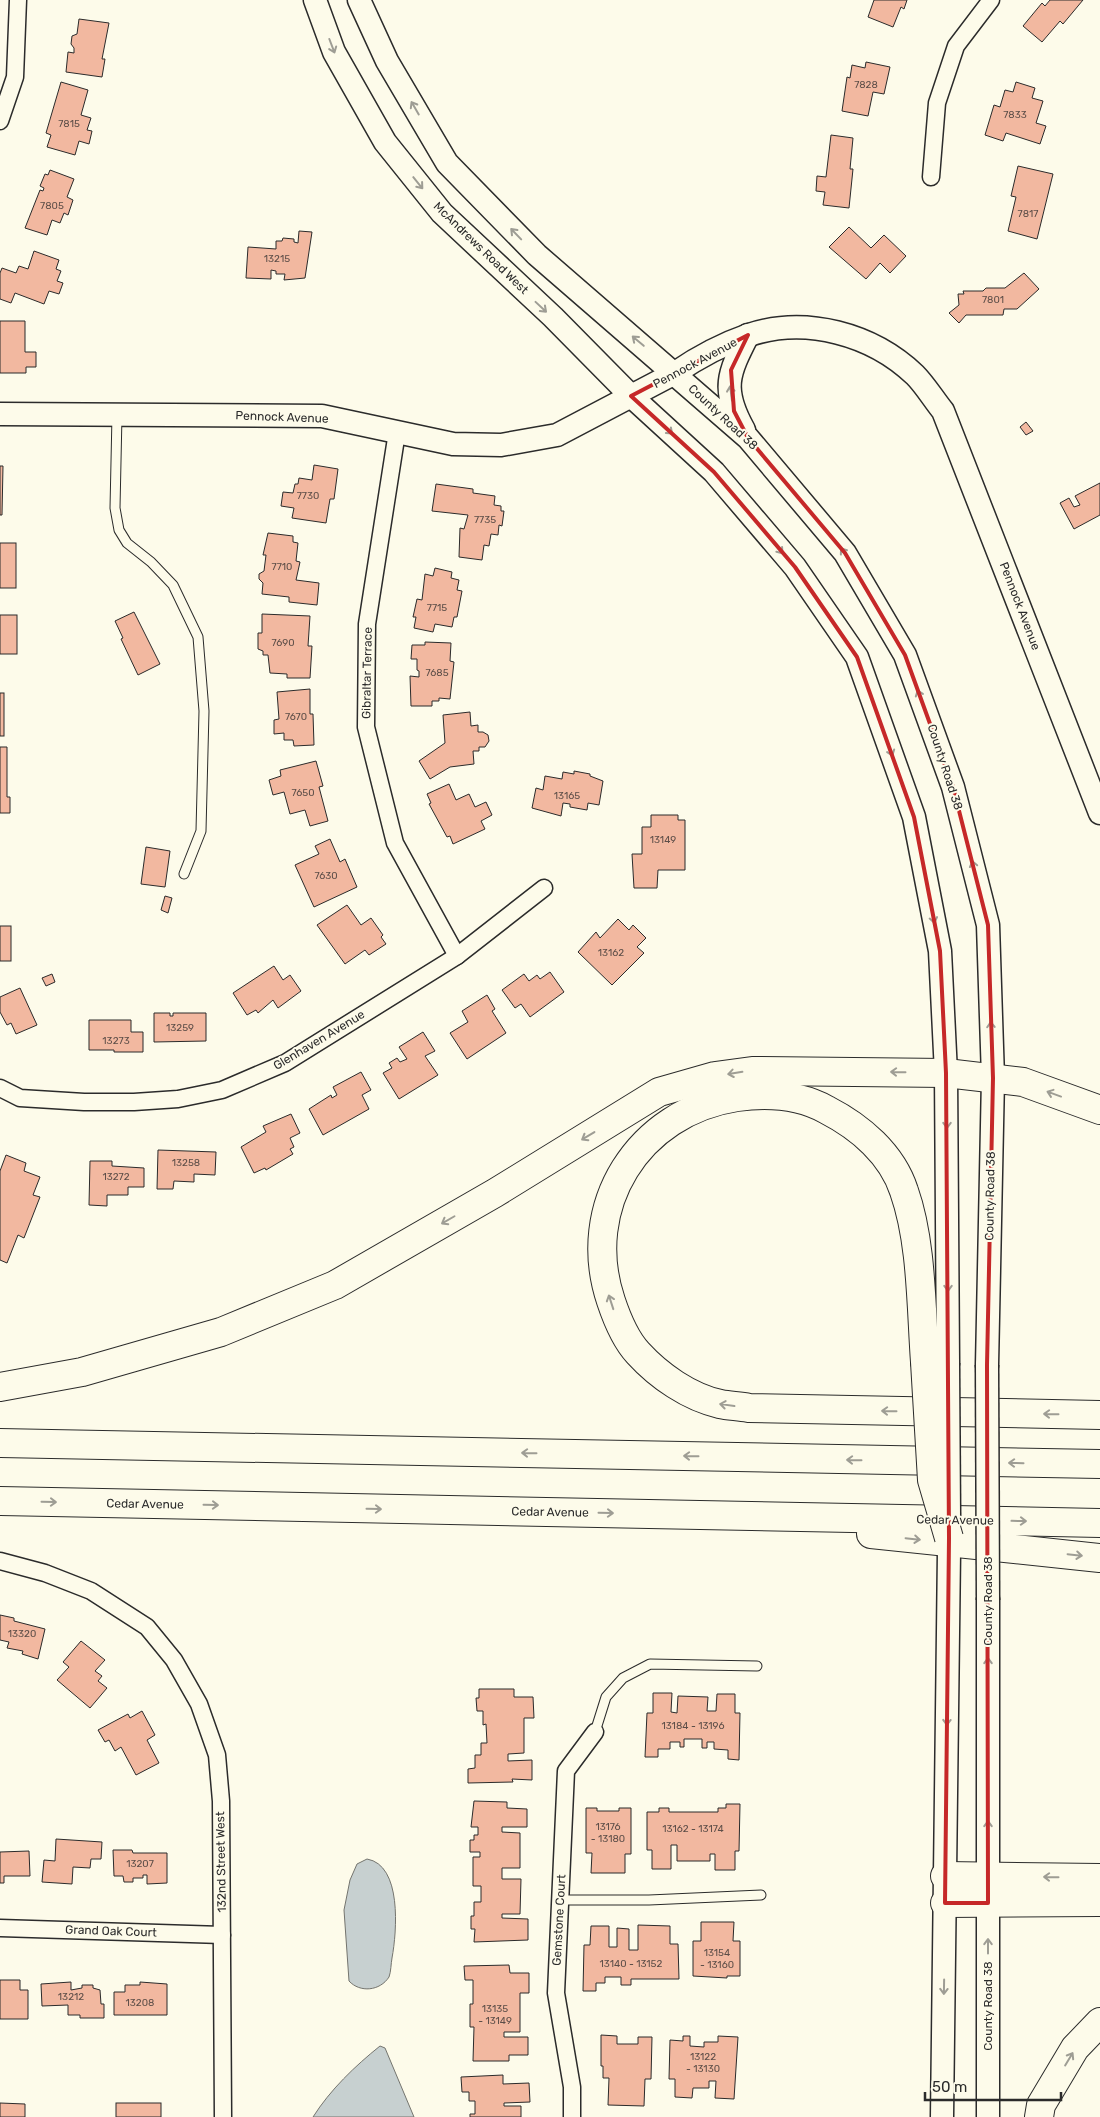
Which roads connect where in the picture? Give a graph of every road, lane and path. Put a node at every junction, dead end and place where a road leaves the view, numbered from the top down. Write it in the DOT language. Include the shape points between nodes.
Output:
graph roads {
  1 [pos="18,0"];
  2 [pos="315,0"];
  3 [pos="359,0"];
  4 [pos="991,0"];
  5 [pos="0,121"];
  6 [pos="931,177"];
  7 [pos="748,335"];
  8 [pos="675,373"];
  9 [pos="631,396"];
  10 [pos="0,414"];
  11 [pos="117,414"];
  12 [pos="397,432"];
  13 [pos="748,438"];
  14 [pos="1100,813"];
  15 [pos="184,874"];
  16 [pos="544,888"];
  17 [pos="457,956"];
  18 [pos="946,1073"];
  19 [pos="993,1078"];
  20 [pos="1,1092"];
  21 [pos="1100,1110"];
  22 [pos="937,1362"];
  23 [pos="0,1387"];
  24 [pos="1100,1415"];
  25 [pos="0,1443"];
  26 [pos="1100,1464"];
  27 [pos="0,1502"];
  28 [pos="673,1514"];
  29 [pos="1100,1523"];
  30 [pos="949,1538"];
  31 [pos="1100,1558"];
  32 [pos="0,1561"];
  33 [pos="757,1666"];
  34 [pos="595,1732"];
  35 [pos="945,1876"];
  36 [pos="1100,1878"];
  37 [pos="988,1890"];
  38 [pos="761,1896"];
  39 [pos="560,1900"];
  40 [pos="1100,1902"];
  41 [pos="945,1903"];
  42 [pos="0,1928"];
  43 [pos="222,1935"];
  44 [pos="1100,2022"];
  45 [pos="223,2117"];
  46 [pos="572,2117"];
  47 [pos="942,2117"];
  48 [pos="988,2117"];
  49 [pos="1039,2117"];
  1 -- 5 [label="street" via="15,77"];
  2 -- 9 [label="main road, McAndrews Road West, one-way" via="334,52 385,142 442,213"];
  8 -- 3 [label="main road, one-way" via="536,255 447,163 387,61"];
  4 -- 6 [label="street" via="956,46 937,103"];
  7 -- 8 [label="main road, Pennock Avenue"];
  13 -- 7 [label="main road, one-way" via="734,411 730,383 731,370"];
  7 -- 14 [label="main road, Pennock Avenue" via="794,328 838,332 860,339 916,376 943,411"];
  8 -- 9 [label="main road, Pennock Avenue"];
  8 -- 13 [label="main road, County Road 38"];
  9 -- 12 [label="main road, Pennock Avenue" via="557,436 502,445 452,444"];
  9 -- 18 [label="main road, one-way" via="714,472 795,567 857,657 914,817 940,951"];
  10 -- 11 [label="main road, Pennock Avenue"];
  11 -- 12 [label="main road, Pennock Avenue" via="322,416"];
  11 -- 15 [label="lane" via="115,508 119,530 127,543 174,585 198,637 204,711 201,831"];
  12 -- 17 [label="street, Gibraltar Terrace" via="367,624 366,727 395,843"];
  19 -- 13 [label="main road, County Road 38, one-way" via="988,925 954,787 905,655 845,553"];
  16 -- 17 [label="street, Glenhaven Avenue"];
  17 -- 20 [label="street, Glenhaven Avenue" via="285,1063 222,1090 178,1099 134,1102 20,1098"];
  18 -- 19 [label="highway"];
  18 -- 22 [label="main road, one-way"];
  18 -- 23 [label="highway, one-way" via="752,1071 715,1076 659,1092 335,1285 221,1332 82,1372"];
  21 -- 19 [label="highway, one-way" via="1023,1082"];
  37 -- 19 [label="main road, County Road 38, one-way, bridge" via="987,1365"];
  24 -- 22 [label="highway, one-way" via="749,1408 719,1404 690,1393 665,1377 637,1352 617,1319 606,1286 601,1252 605,1218 614,1186 632,1159 656,1134 682,1115 720,1100 750,1096 782,1096 816,1103 868,1137 904,1189 915,1229"];
  22 -- 30 [label="highway, bridge" via="932,1480"];
  26 -- 25 [label="highway, one-way"];
  27 -- 28 [label="highway, Cedar Avenue, one-way"];
  28 -- 29 [label="highway, Cedar Avenue, one-way"];
  28 -- 31 [label="highway, one-way"];
  30 -- 35 [label="main road, one-way"];
  32 -- 43 [label="street, 132nd Street West" via="45,1573 91,1591 147,1627 174,1660 199,1704 217,1755 221,1801"];
  33 -- 34 [label="lane" via="650,1664 623,1678 606,1697"];
  34 -- 39 [label="street, Gemstone Court" via="566,1771"];
  35 -- 37 [label="highway"];
  35 -- 41 [label="main road"];
  36 -- 37 [label="highway, one-way"];
  37 -- 40 [label="highway"];
  37 -- 41 [label="highway"];
  48 -- 37 [label="main road, County Road 38, one-way"];
  38 -- 39 [label="lane"];
  39 -- 46 [label="street, Gemstone Court" via="556,1993 572,2087"];
  41 -- 47 [label="main road, one-way"];
  42 -- 43 [label="street, Grand Oak Court"];
  43 -- 45 [label="street, 132nd Street West"];
  49 -- 44 [label="highway, one-way" via="1041,2106 1075,2048"];
}
